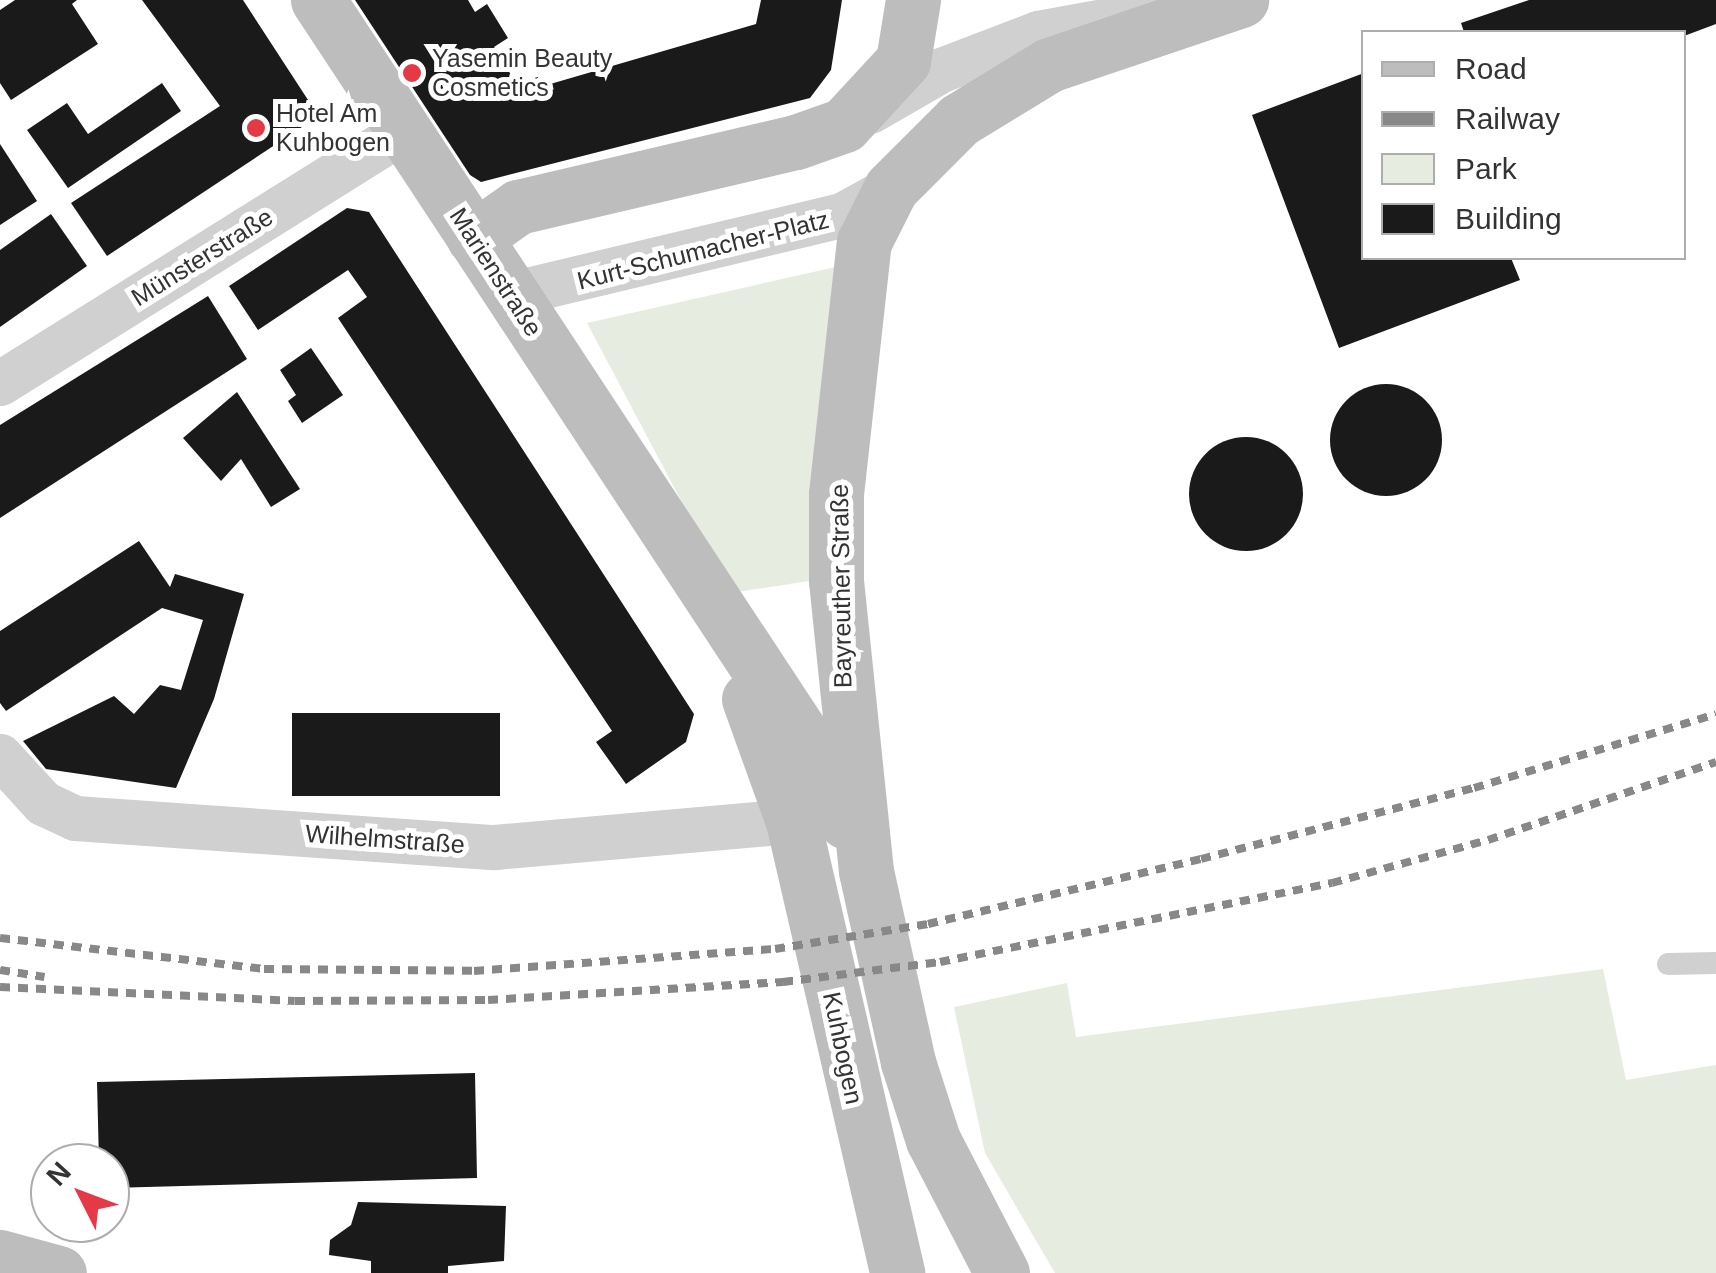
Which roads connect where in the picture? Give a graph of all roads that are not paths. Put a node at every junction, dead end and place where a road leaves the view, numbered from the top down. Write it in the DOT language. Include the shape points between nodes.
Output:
graph roads {
  1 [pos="318,0"];
  2 [pos="913,0"];
  3 [pos="1223,0"];
  4 [pos="1240,0"];
  5 [pos="844,124"];
  6 [pos="404,131"];
  7 [pos="890,188"];
  8 [pos="474,238"];
  9 [pos="510,294"];
  10 [pos="0,383"];
  11 [pos="671,544"];
  12 [pos="0,756"];
  13 [pos="793,821"];
  14 [pos="866,871"];
  15 [pos="1716,963"];
  16 [pos="1668,964"];
  17 [pos="954,1189"];
  18 [pos="875,1196"];
  19 [pos="0,1258"];
  20 [pos="60,1273"];
  21 [pos="873,1273"];
  22 [pos="898,1273"];
  23 [pos="958,1273"];
  24 [pos="1002,1273"];
  1 -- 6 [label="main road, Marienstraße"];
  2 -- 5 [label="main road" via="904,60"];
  3 -- 5 [label="street" via="1038,33 941,70"];
  4 -- 7 [label="main road, Bayreuther Straße" via="1049,65 959,120"];
  5 -- 8 [label="main road" via="796,142 518,206"];
  6 -- 8 [label="main road, Marienstraße"];
  6 -- 10 [label="street, Münsterstraße"];
  7 -- 9 [label="street, Kurt-Schumacher-Platz" via="842,214"];
  7 -- 14 [label="main road, Bayreuther Straße" via="864,242 836,494 841,677"];
  8 -- 9 [label="main road, Marienstraße"];
  9 -- 11 [label="main road, Marienstraße"];
  11 -- 13 [label="main road, Marienstraße" via="738,671"];
  11 -- 14 [label="main road, Marienstraße" via="802,735"];
  12 -- 13 [label="street, Wilhelmstraße" via="44,804 75,818 494,847"];
  13 -- 18 [label="main road, Kuhbogen"];
  14 -- 17 [label="main road" via="908,1062"];
  15 -- 16 [label="lane"];
  17 -- 23 [label="main road"];
  17 -- 24 [label="main road"];
  18 -- 21 [label="main road"];
  18 -- 22 [label="main road, Kuhbogen"];
  19 -- 20 [label="main road"];
}
